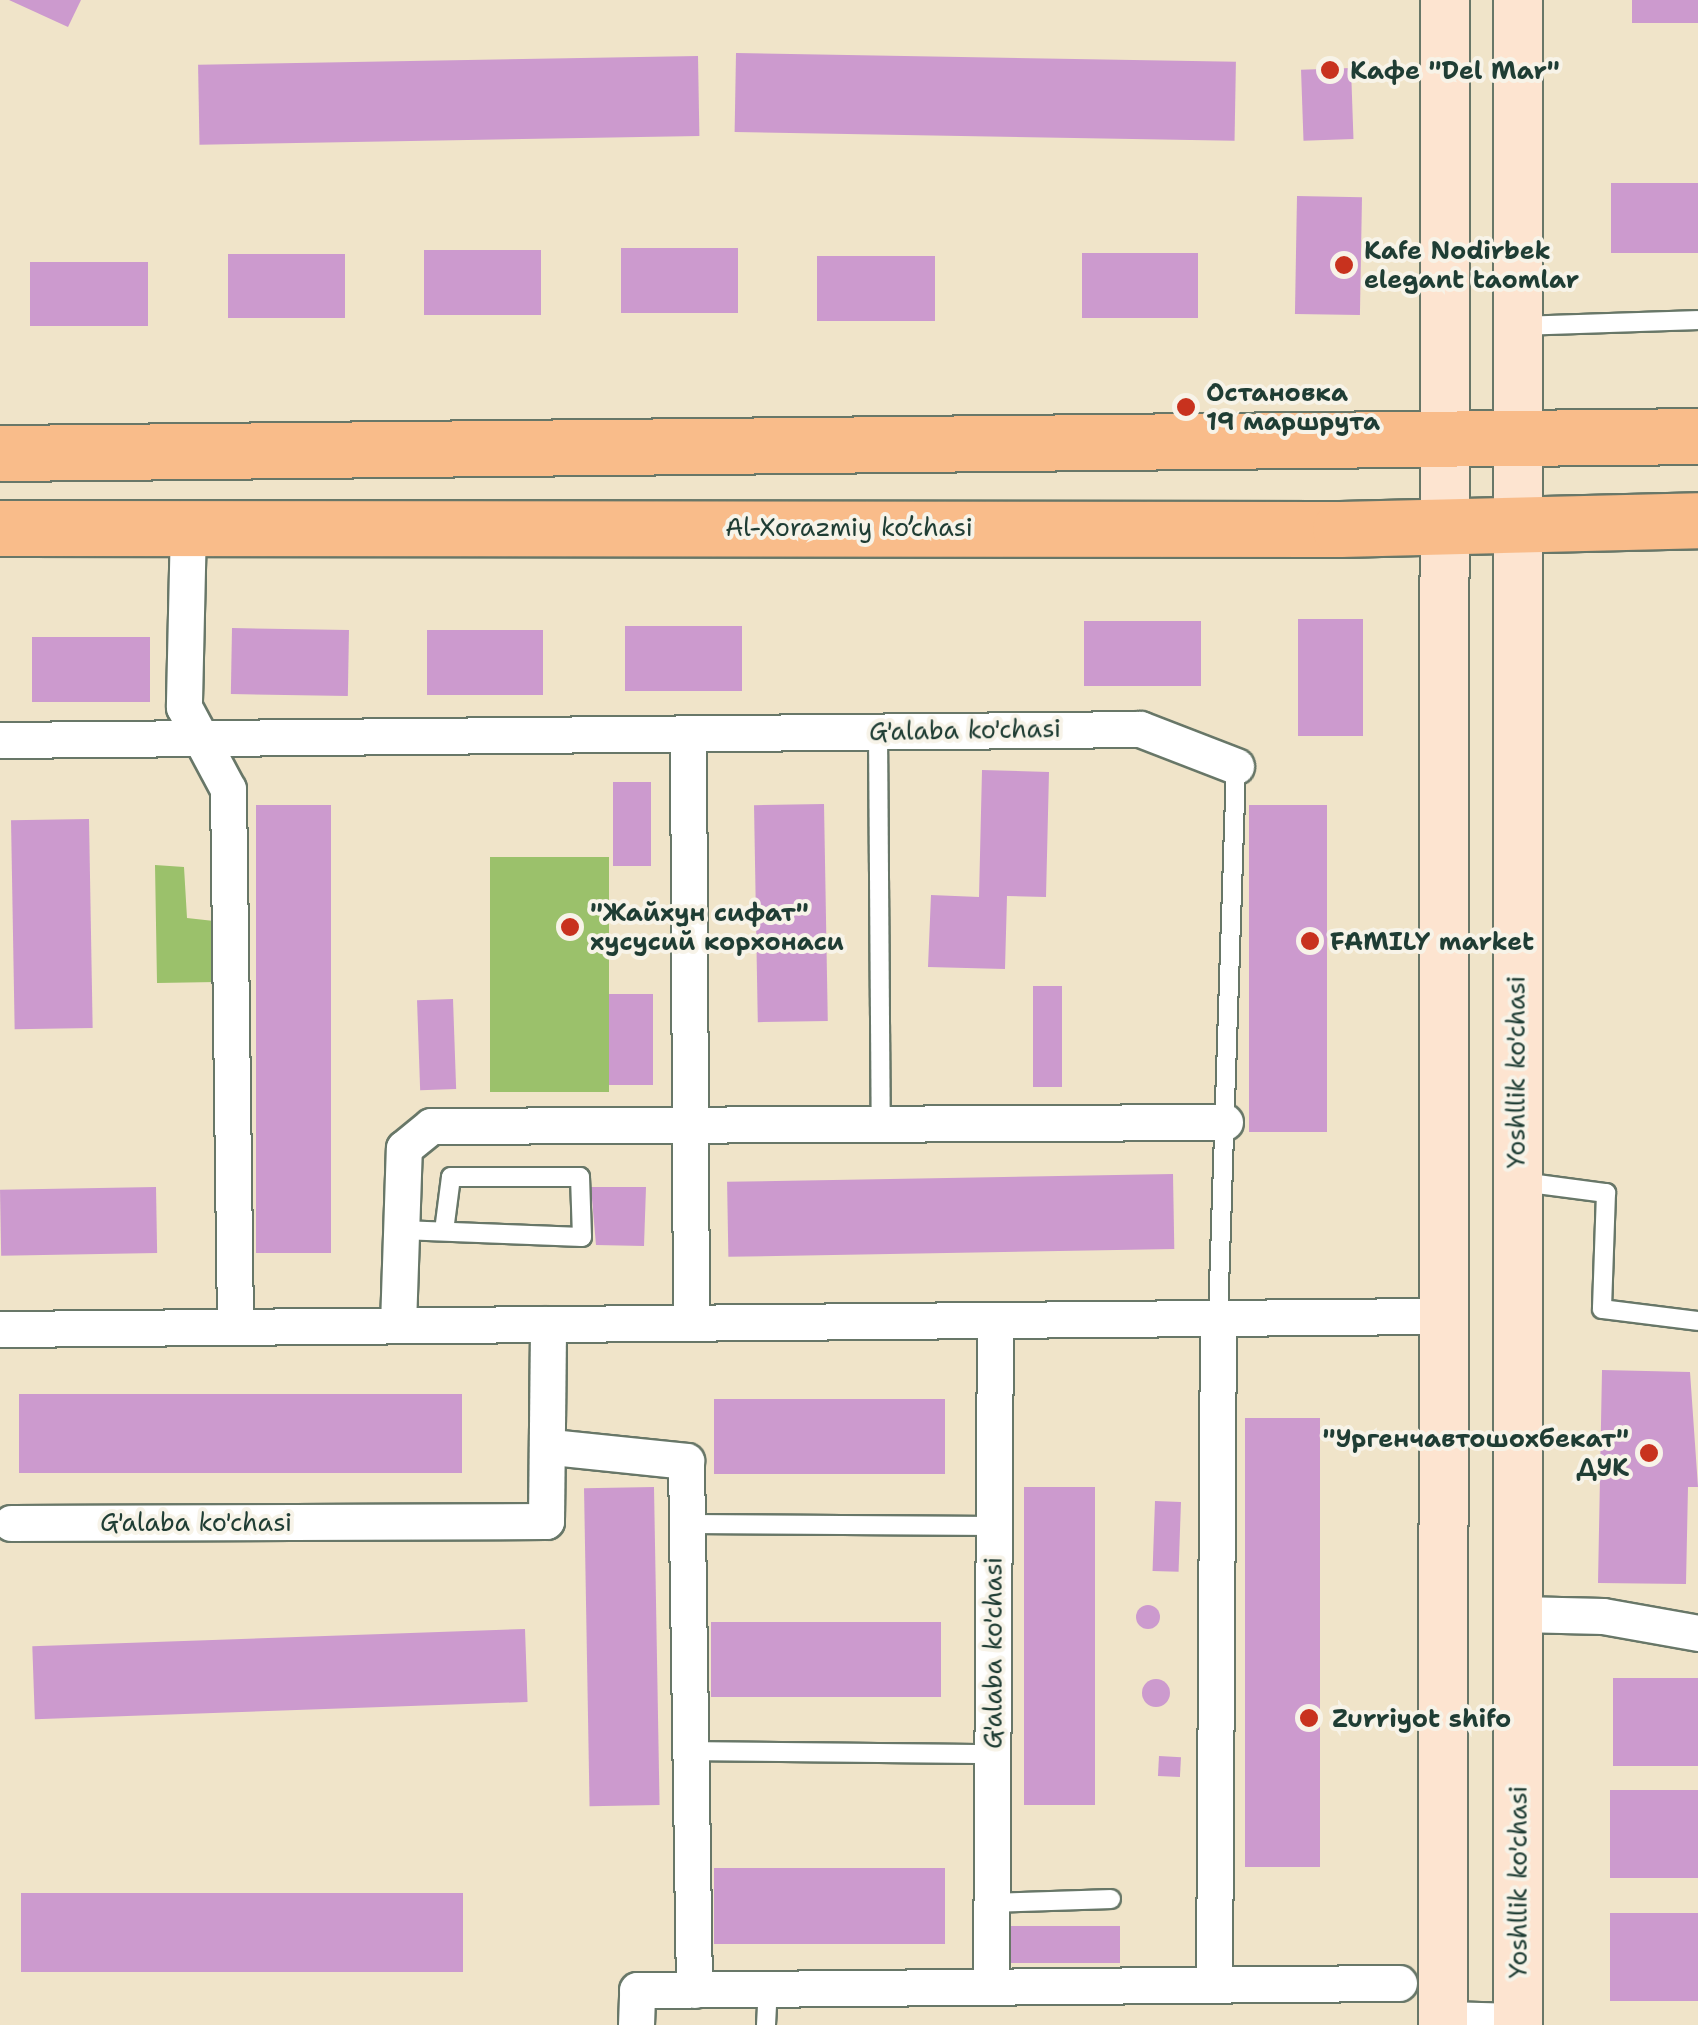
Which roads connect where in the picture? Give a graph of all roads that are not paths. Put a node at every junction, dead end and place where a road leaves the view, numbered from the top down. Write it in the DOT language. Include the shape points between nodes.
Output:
graph roads {
  1 [pos="1445,0"];
  2 [pos="1518,0"];
  3 [pos="1698,320"];
  4 [pos="1520,326"];
  5 [pos="1441,434"];
  6 [pos="1519,435"];
  7 [pos="1698,436"];
  8 [pos="0,452"];
  9 [pos="1698,520"];
  10 [pos="1521,522"];
  11 [pos="1445,523"];
  12 [pos="188,525"];
  13 [pos="0,528"];
  14 [pos="878,731"];
  15 [pos="688,733"];
  16 [pos="198,738"];
  17 [pos="0,740"];
  18 [pos="1236,766"];
  19 [pos="1225,1122"];
  20 [pos="881,1124"];
  21 [pos="690,1125"];
  22 [pos="1516,1182"];
  23 [pos="401,1230"];
  24 [pos="444,1231"];
  25 [pos="1443,1316"];
  26 [pos="1218,1318"];
  27 [pos="995,1320"];
  28 [pos="1698,1321"];
  29 [pos="690,1322"];
  30 [pos="548,1324"];
  31 [pos="398,1325"];
  32 [pos="235,1326"];
  33 [pos="0,1329"];
  34 [pos="551,1447"];
  35 [pos="11,1522"];
  36 [pos="691,1524"];
  37 [pos="994,1526"];
  38 [pos="1519,1614"];
  39 [pos="1698,1633"];
  40 [pos="692,1751"];
  41 [pos="992,1754"];
  42 [pos="1110,1899"];
  43 [pos="991,1903"];
  44 [pos="1399,1983"];
  45 [pos="1214,1985"];
  46 [pos="991,1987"];
  47 [pos="768,1989"];
  48 [pos="694,1990"];
  49 [pos="1443,2022"];
  50 [pos="1518,2023"];
  51 [pos="636,2025"];
  52 [pos="766,2025"];
  1 -- 5 [label="main road"];
  2 -- 4 [label="main road, Yoshllik ko'chasi"];
  3 -- 4 [label="lane"];
  4 -- 6 [label="main road, Yoshllik ko'chasi"];
  5 -- 6 [label="main road"];
  5 -- 8 [label="main road"];
  5 -- 11 [label="main road"];
  6 -- 7 [label="main road"];
  6 -- 10 [label="main road, Yoshllik ko'chasi"];
  9 -- 10 [label="main road, Al-Xorazmiy ko’chasi"];
  10 -- 11 [label="main road, Al-Xorazmiy ko’chasi"];
  10 -- 22 [label="main road, Yoshllik ko'chasi"];
  11 -- 12 [label="main road, Al-Xorazmiy ko’chasi"];
  11 -- 25 [label="main road"];
  12 -- 13 [label="main road, Al-Xorazmiy ko’chasi"];
  12 -- 16 [label="street" via="184,707"];
  14 -- 15 [label="street, G'alaba ko'chasi"];
  14 -- 18 [label="street, G'alaba ko'chasi" via="1140,728"];
  14 -- 20 [label="lane"];
  15 -- 16 [label="street, G'alaba ko'chasi"];
  15 -- 21 [label="street"];
  16 -- 17 [label="street, G'alaba ko'chasi"];
  16 -- 32 [label="street" via="228,788"];
  18 -- 19 [label="lane"];
  19 -- 20 [label="street"];
  19 -- 26 [label="lane"];
  20 -- 21 [label="street"];
  21 -- 23 [label="street" via="430,1126 404,1148"];
  21 -- 29 [label="street"];
  22 -- 28 [label="lane" via="1606,1192 1602,1308"];
  22 -- 38 [label="main road, Yoshllik ko'chasi"];
  23 -- 24 [label="lane"];
  23 -- 31 [label="street"];
  24 -- 24 [label="lane" via="582,1237 580,1177 451,1178"];
  25 -- 26 [label="street"];
  25 -- 49 [label="main road"];
  26 -- 27 [label="street"];
  26 -- 45 [label="street"];
  27 -- 29 [label="street"];
  27 -- 37 [label="street, G'alaba ko'chasi"];
  29 -- 30 [label="street"];
  30 -- 31 [label="street"];
  30 -- 34 [label="street, G'alaba ko'chasi"];
  31 -- 32 [label="street"];
  32 -- 33 [label="street"];
  34 -- 35 [label="street, G'alaba ko'chasi" via="546,1521"];
  34 -- 36 [label="street" via="678,1454 689,1474"];
  36 -- 37 [label="lane"];
  36 -- 40 [label="street"];
  37 -- 41 [label="street, G'alaba ko'chasi"];
  38 -- 39 [label="street" via="1604,1616"];
  38 -- 50 [label="main road, Yoshllik ko'chasi"];
  40 -- 41 [label="lane"];
  40 -- 48 [label="street"];
  41 -- 43 [label="street, G'alaba ko'chasi"];
  42 -- 43 [label="lane"];
  43 -- 46 [label="street, G'alaba ko'chasi"];
  44 -- 45 [label="street"];
  45 -- 46 [label="street"];
  46 -- 47 [label="street"];
  47 -- 48 [label="street"];
  47 -- 52 [label="lane"];
  48 -- 51 [label="street" via="638,1990"];
  49 -- 50 [label="street"];
}
